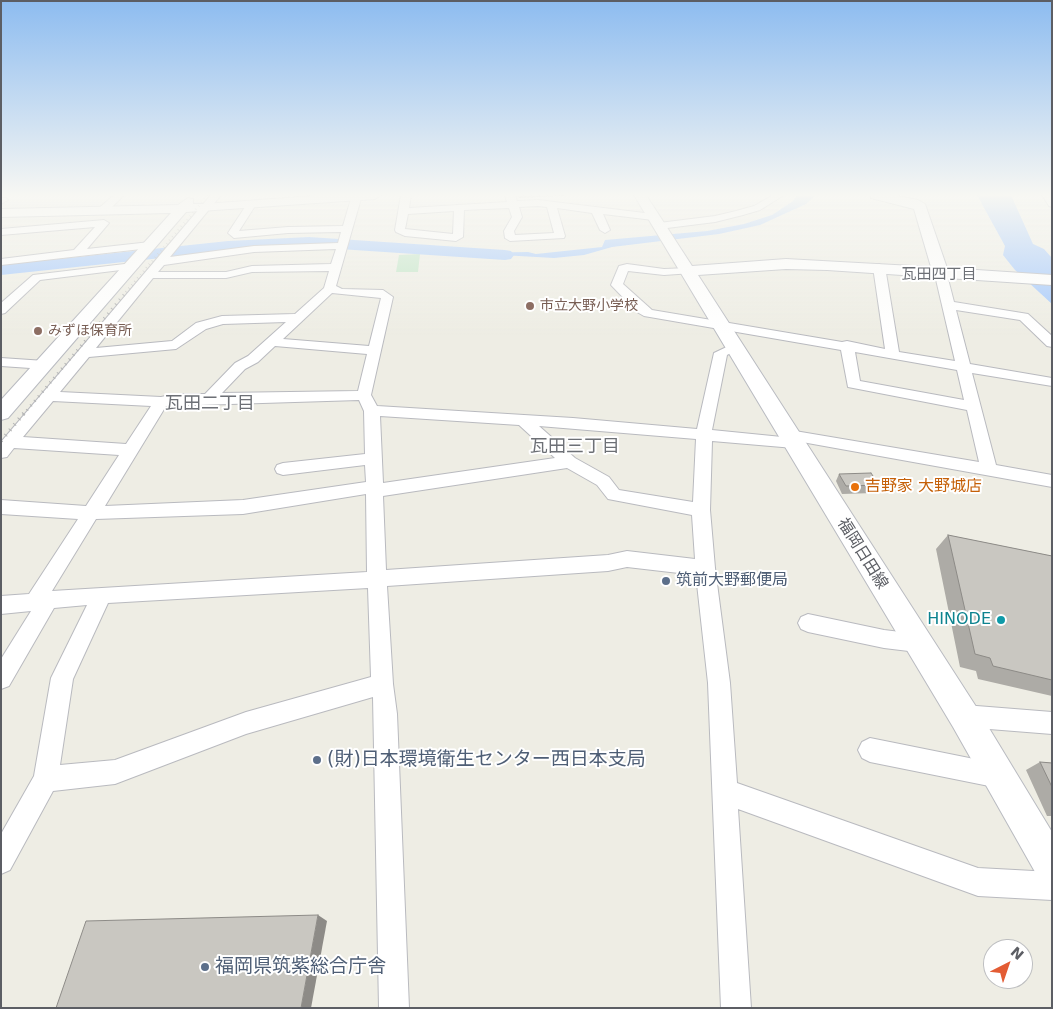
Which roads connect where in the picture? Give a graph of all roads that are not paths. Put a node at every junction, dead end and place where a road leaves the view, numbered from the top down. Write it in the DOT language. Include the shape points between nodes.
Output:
graph roads {
  1 [pos="87,242"];
  2 [pos="153,242"];
  3 [pos="174,242"];
  4 [pos="343,242"];
  5 [pos="669,242"];
  6 [pos="931,242"];
  7 [pos="150,245"];
  8 [pos="342,246"];
  9 [pos="78,253"];
  10 [pos="1,262"];
  11 [pos="158,262"];
  12 [pos="133,266"];
  13 [pos="336,267"];
  14 [pos="879,267"];
  15 [pos="688,271"];
  16 [pos="940,271"];
  17 [pos="149,275"];
  18 [pos="1052,280"];
  19 [pos="331,288"];
  20 [pos="950,306"];
  21 [pos="1,310"];
  22 [pos="298,318"];
  23 [pos="722,324"];
  24 [pos="271,342"];
  25 [pos="1052,343"];
  26 [pos="847,345"];
  27 [pos="735,347"];
  28 [pos="373,350"];
  29 [pos="85,353"];
  30 [pos="892,353"];
  31 [pos="1,362"];
  32 [pos="45,365"];
  33 [pos="965,367"];
  34 [pos="1050,385"];
  35 [pos="50,396"];
  36 [pos="208,398"];
  37 [pos="160,402"];
  38 [pos="368,403"];
  39 [pos="974,407"];
  40 [pos="1,413"];
  41 [pos="523,420"];
  42 [pos="704,433"];
  43 [pos="792,439"];
  44 [pos="6,447"];
  45 [pos="129,450"];
  46 [pos="372,459"];
  47 [pos="569,462"];
  48 [pos="283,469"];
  49 [pos="989,471"];
  50 [pos="1052,481"];
  51 [pos="374,489"];
  52 [pos="1,507"];
  53 [pos="701,510"];
  54 [pos="90,513"];
  55 [pos="705,568"];
  56 [pos="377,579"];
  57 [pos="102,595"];
  58 [pos="42,601"];
  59 [pos="1,605"];
  60 [pos="808,623"];
  61 [pos="917,643"];
  62 [pos="1,679"];
  63 [pos="382,684"];
  64 [pos="964,716"];
  65 [pos="1052,723"];
  66 [pos="870,750"];
  67 [pos="999,776"];
  68 [pos="46,779"];
  69 [pos="724,791"];
  70 [pos="1,861"];
  71 [pos="1052,866"];
  72 [pos="1052,886"];
  73 [pos="394,1008"];
  74 [pos="736,1008"];
  1 -- 9 [label="street"];
  2 -- 7 [label="street"];
  3 -- 11 [label="street"];
  4 -- 8 [label="street"];
  5 -- 15 [label="street, 福岡日田線"];
  6 -- 16 [label="street"];
  7 -- 9 [label="street"];
  7 -- 12 [label="street"];
  8 -- 11 [label="street" via="254,249"];
  8 -- 13 [label="street"];
  9 -- 10 [label="street"];
  11 -- 17 [label="street"];
  12 -- 21 [label="street" via="38,278"];
  12 -- 32 [label="street"];
  13 -- 17 [label="street" via="252,269 226,275"];
  13 -- 19 [label="street"];
  14 -- 15 [label="street" via="786,264"];
  14 -- 16 [label="street"];
  14 -- 30 [label="street"];
  15 -- 23 [label="street, 福岡日田線"];
  15 -- 23 [label="street" via="664,272 627,267 623,268 617,285 648,313"];
  16 -- 18 [label="street"];
  16 -- 20 [label="street"];
  17 -- 29 [label="street"];
  19 -- 22 [label="street"];
  19 -- 28 [label="street" via="339,292 383,294 387,297"];
  20 -- 25 [label="street" via="1024,317"];
  20 -- 33 [label="street"];
  22 -- 24 [label="street"];
  22 -- 29 [label="street" via="222,320 201,326 176,345"];
  23 -- 26 [label="street"];
  23 -- 27 [label="street, 福岡日田線"];
  24 -- 28 [label="street"];
  24 -- 36 [label="street" via="240,366"];
  26 -- 30 [label="street"];
  26 -- 39 [label="street" via="853,384"];
  27 -- 42 [label="street" via="721,353"];
  27 -- 43 [label="street, 福岡日田線"];
  28 -- 38 [label="street"];
  29 -- 35 [label="street"];
  30 -- 33 [label="street"];
  31 -- 32 [label="street"];
  32 -- 40 [label="street"];
  33 -- 34 [label="street"];
  33 -- 39 [label="street"];
  35 -- 37 [label="street"];
  35 -- 44 [label="street"];
  36 -- 37 [label="street"];
  36 -- 38 [label="street"];
  37 -- 45 [label="street"];
  38 -- 41 [label="street"];
  38 -- 46 [label="street"];
  39 -- 49 [label="street"];
  41 -- 42 [label="street"];
  41 -- 47 [label="street"];
  42 -- 43 [label="street"];
  42 -- 53 [label="street"];
  43 -- 49 [label="street"];
  43 -- 61 [label="street, 福岡日田線"];
  44 -- 45 [label="street"];
  45 -- 54 [label="street"];
  46 -- 48 [label="street"];
  46 -- 51 [label="street"];
  47 -- 51 [label="street"];
  47 -- 53 [label="street" via="603,481 614,495"];
  49 -- 50 [label="street"];
  51 -- 54 [label="street" via="243,507"];
  51 -- 56 [label="street"];
  52 -- 54 [label="street"];
  53 -- 55 [label="street"];
  54 -- 58 [label="street"];
  55 -- 56 [label="street" via="627,559"];
  55 -- 69 [label="street" via="718,683"];
  56 -- 57 [label="street"];
  56 -- 63 [label="street"];
  57 -- 58 [label="street"];
  57 -- 68 [label="street" via="62,678"];
  58 -- 59 [label="street"];
  58 -- 62 [label="street"];
  60 -- 61 [label="street"];
  61 -- 64 [label="street, 福岡日田線"];
  63 -- 68 [label="street" via="246,723 115,772"];
  63 -- 73 [label="street" via="386,714"];
  64 -- 65 [label="street"];
  64 -- 67 [label="street, 福岡日田線"];
  66 -- 67 [label="street"];
  67 -- 71 [label="street, 福岡日田線"];
  68 -- 70 [label="street"];
  69 -- 72 [label="street" via="978,882"];
  69 -- 74 [label="street"];
}
